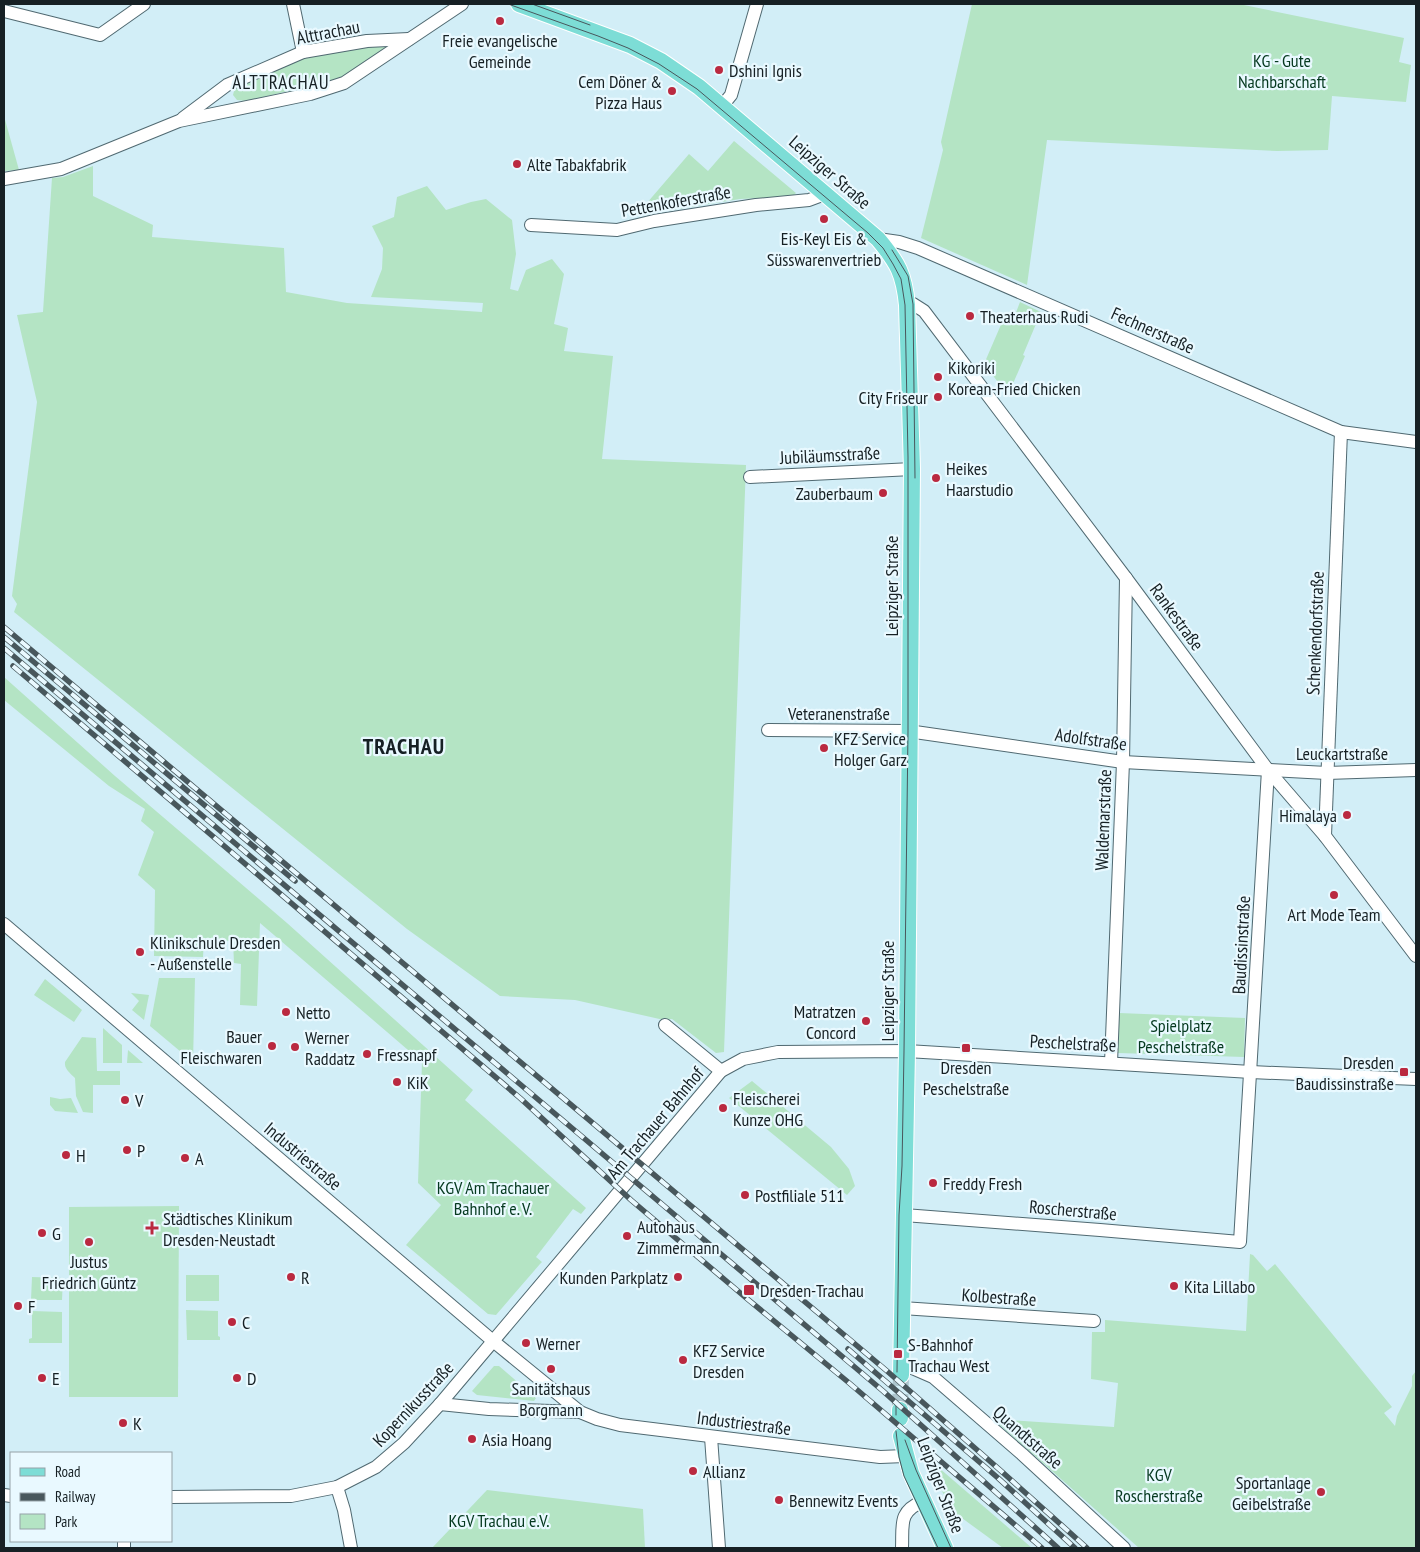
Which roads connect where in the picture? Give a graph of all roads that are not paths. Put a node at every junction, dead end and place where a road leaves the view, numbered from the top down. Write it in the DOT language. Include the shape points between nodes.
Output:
graph roads {
  1 [pos="144,4"];
  2 [pos="293,4"];
  3 [pos="462,4"];
  4 [pos="518,4"];
  5 [pos="757,4"];
  6 [pos="4,11"];
  7 [pos="411,39"];
  8 [pos="303,52"];
  9 [pos="722,106"];
  10 [pos="179,121"];
  11 [pos="4,178"];
  12 [pos="825,194"];
  13 [pos="531,225"];
  14 [pos="878,239"];
  15 [pos="907,305"];
  16 [pos="1340,432"];
  17 [pos="1416,442"];
  18 [pos="912,469"];
  19 [pos="750,477"];
  20 [pos="1126,578"];
  21 [pos="768,730"];
  22 [pos="909,731"];
  23 [pos="1123,762"];
  24 [pos="1268,770"];
  25 [pos="1416,770"];
  26 [pos="1327,773"];
  27 [pos="1325,836"];
  28 [pos="4,924"];
  29 [pos="1416,956"];
  30 [pos="665,1025"];
  31 [pos="907,1051"];
  32 [pos="1111,1063"];
  33 [pos="721,1071"];
  34 [pos="1251,1072"];
  35 [pos="1416,1079"];
  36 [pos="904,1215"];
  37 [pos="1240,1242"];
  38 [pos="902,1308"];
  39 [pos="1094,1321"];
  40 [pos="493,1341"];
  41 [pos="901,1369"];
  42 [pos="440,1404"];
  43 [pos="580,1412"];
  44 [pos="901,1436"];
  45 [pos="711,1437"];
  46 [pos="905,1456"];
  47 [pos="337,1487"];
  48 [pos="172,1497"];
  49 [pos="923,1501"];
  50 [pos="351,1548"];
  51 [pos="719,1548"];
  52 [pos="902,1548"];
  53 [pos="945,1548"];
  54 [pos="1124,1548"];
  1 -- 6 [label="street" via="100,35"];
  2 -- 8 [label="street"];
  3 -- 7 [label="street, Alttrachau"];
  4 -- 9 [label="main road, Leipziger Straße" via="630,45 669,66"];
  5 -- 9 [label="street" via="731,95"];
  7 -- 8 [label="street, Alttrachau" via="367,41"];
  7 -- 10 [label="street, Alttrachau" via="344,83 310,94"];
  8 -- 10 [label="street, Alttrachau" via="227,85"];
  9 -- 12 [label="main road, Leipziger Straße"];
  10 -- 11 [label="street, Alttrachau" via="61,169"];
  12 -- 13 [label="street, Pettenkoferstraße" via="809,200 654,220 617,230"];
  12 -- 14 [label="main road, Leipziger Straße"];
  14 -- 15 [label="main road, Leipziger Straße" via="900,271"];
  14 -- 16 [label="street, Fechnerstraße" via="918,248"];
  15 -- 18 [label="main road, Leipziger Straße"];
  15 -- 20 [label="street, Rankestraße" via="913,304 924,311"];
  16 -- 17 [label="street, Fechnerstraße"];
  16 -- 26 [label="street, Schenkendorfstraße"];
  18 -- 19 [label="street, Jubiläumsstraße"];
  18 -- 22 [label="main road, Leipziger Straße"];
  20 -- 23 [label="street, Waldemarstraße"];
  20 -- 24 [label="street, Rankestraße"];
  21 -- 22 [label="street, Veteranenstraße"];
  22 -- 23 [label="street, Adolfstraße"];
  22 -- 31 [label="main road, Leipziger Straße"];
  23 -- 24 [label="street, Adolfstraße"];
  23 -- 32 [label="street, Waldemarstraße"];
  24 -- 26 [label="street, Leuckartstraße"];
  24 -- 27 [label="street, Rankestraße"];
  24 -- 34 [label="street, Baudissinstraße"];
  25 -- 26 [label="street, Leuckartstraße"];
  26 -- 27 [label="street, Schenkendorfstraße"];
  27 -- 29 [label="street, Rankestraße"];
  28 -- 40 [label="street, Industriestraße"];
  30 -- 33 [label="street"];
  31 -- 32 [label="street, Peschelstraße"];
  31 -- 33 [label="street, Am Trachauer Bahnhof" via="778,1052 743,1059"];
  31 -- 36 [label="main road, Leipziger Straße"];
  32 -- 34 [label="street, Peschelstraße"];
  33 -- 40 [label="street, Am Trachauer Bahnhof"];
  34 -- 35 [label="street, Peschelstraße"];
  34 -- 37 [label="street, Baudissinstraße"];
  36 -- 37 [label="street, Roscherstraße"];
  36 -- 38 [label="main road, Leipziger Straße"];
  38 -- 39 [label="street, Kolbestraße"];
  38 -- 41 [label="main road, Leipziger Straße"];
  40 -- 42 [label="street, Kopernikusstraße"];
  40 -- 43 [label="street, Industriestraße"];
  41 -- 54 [label="street, Quandtstraße" via="933,1377"];
  42 -- 43 [label="street, Industriestraße"];
  42 -- 47 [label="street, Kopernikusstraße" via="404,1443 376,1467"];
  43 -- 45 [label="street, Industriestraße" via="620,1425"];
  44 -- 46 [label="main road, Leipziger Straße"];
  45 -- 46 [label="street, Industriestraße" via="874,1456"];
  45 -- 51 [label="street"];
  46 -- 49 [label="main road, Leipziger Straße"];
  47 -- 48 [label="street, Kopernikusstraße" via="291,1496"];
  47 -- 50 [label="street"];
  49 -- 52 [label="street" via="906,1512"];
  49 -- 53 [label="main road, Leipziger Straße"];
}
